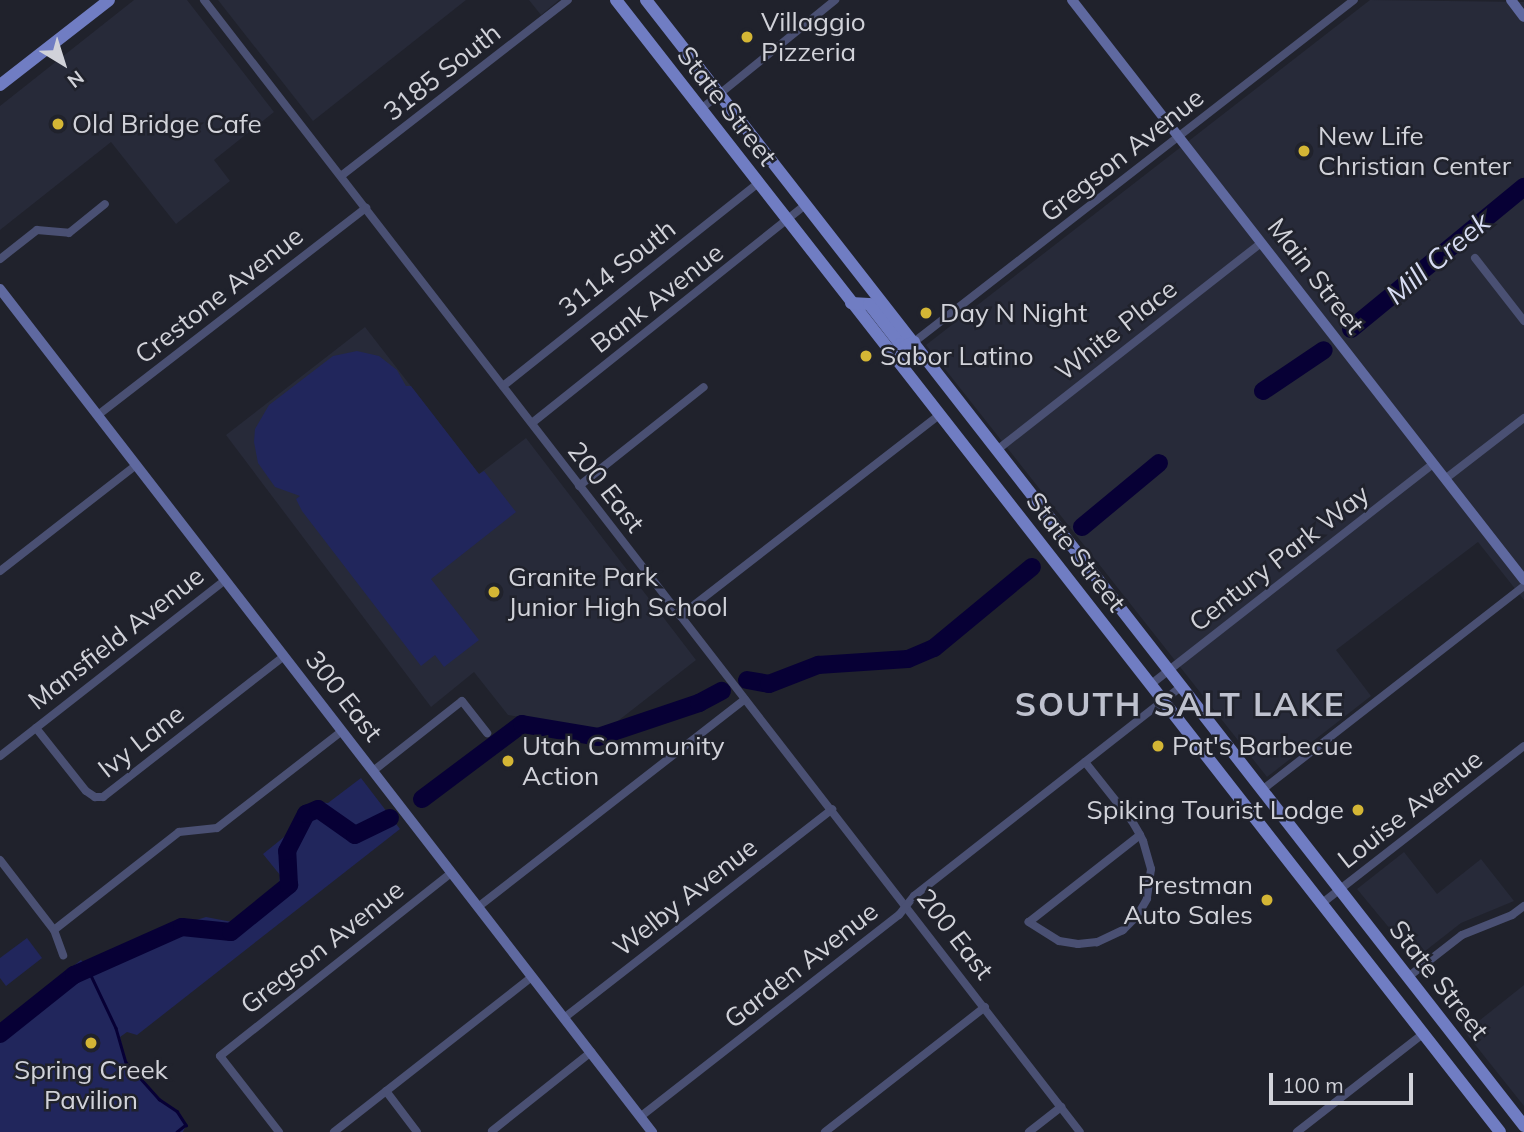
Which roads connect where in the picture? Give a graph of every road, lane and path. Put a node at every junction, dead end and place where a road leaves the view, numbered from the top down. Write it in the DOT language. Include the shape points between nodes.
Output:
graph roads {
  1 [pos="109,0"];
  2 [pos="204,0"];
  3 [pos="568,0"];
  4 [pos="616,0"];
  5 [pos="646,0"];
  6 [pos="835,0"];
  7 [pos="1072,0"];
  8 [pos="1354,0"];
  9 [pos="1511,0"];
  10 [pos="1524,17"];
  11 [pos="0,85"];
  12 [pos="720,94"];
  13 [pos="701,109"];
  14 [pos="1179,137"];
  15 [pos="341,176"];
  16 [pos="758,183"];
  17 [pos="105,204"];
  18 [pos="806,204"];
  19 [pos="366,208"];
  20 [pos="788,221"];
  21 [pos="1261,243"];
  22 [pos="1475,258"];
  23 [pos="0,259"];
  24 [pos="0,289"];
  25 [pos="851,303"];
  26 [pos="1524,321"];
  27 [pos="914,342"];
  28 [pos="503,386"];
  29 [pos="704,387"];
  30 [pos="940,414"];
  31 [pos="98,415"];
  32 [pos="1524,418"];
  33 [pos="532,423"];
  34 [pos="997,450"];
  35 [pos="1433,464"];
  36 [pos="136,465"];
  37 [pos="1445,479"];
  38 [pos="579,486"];
  39 [pos="0,571"];
  40 [pos="225,580"];
  41 [pos="1524,580"];
  42 [pos="1524,586"];
  43 [pos="680,617"];
  44 [pos="284,656"];
  45 [pos="1169,671"];
  46 [pos="1150,685"];
  47 [pos="1181,687"];
  48 [pos="745,699"];
  49 [pos="1163,701"];
  50 [pos="36,728"];
  51 [pos="342,731"];
  52 [pos="487,733"];
  53 [pos="1524,746"];
  54 [pos="0,756"];
  55 [pos="1085,762"];
  56 [pos="373,771"];
  57 [pos="1262,790"];
  58 [pos="832,809"];
  59 [pos="1140,835"];
  60 [pos="0,860"];
  61 [pos="451,873"];
  62 [pos="1340,890"];
  63 [pos="1321,904"];
  64 [pos="907,905"];
  65 [pos="1524,906"];
  66 [pos="478,907"];
  67 [pos="54,929"];
  68 [pos="63,955"];
  69 [pos="532,977"];
  70 [pos="1408,977"];
  71 [pos="985,1007"];
  72 [pos="564,1018"];
  73 [pos="1423,1034"];
  74 [pos="591,1052"];
  75 [pos="386,1091"];
  76 [pos="1061,1107"];
  77 [pos="1524,1126"];
  78 [pos="645,1127"];
  79 [pos="492,1131"];
  80 [pos="279,1132"];
  81 [pos="334,1132"];
  82 [pos="417,1132"];
  83 [pos="825,1132"];
  84 [pos="1029,1132"];
  85 [pos="1080,1132"];
  86 [pos="1297,1132"];
  87 [pos="1500,1132"];
  1 -- 11 [label="main road"];
  2 -- 15 [label="street, 200 East"];
  3 -- 15 [label="street, 3185 South"];
  4 -- 13 [label="main road, State Street"];
  5 -- 12 [label="main road, State Street"];
  6 -- 12 [label="street"];
  7 -- 14 [label="street, Main Street"];
  8 -- 14 [label="street, Gregson Avenue"];
  9 -- 10 [label="street"];
  12 -- 13 [label="street"];
  12 -- 18 [label="main road, State Street"];
  13 -- 16 [label="main road, State Street"];
  14 -- 21 [label="street, Main Street"];
  14 -- 27 [label="street, Gregson Avenue"];
  15 -- 19 [label="street, 200 East"];
  16 -- 20 [label="main road, State Street"];
  16 -- 28 [label="street, 3114 South"];
  17 -- 23 [label="street" via="69,233 37,230"];
  18 -- 20 [label="street, Bank Avenue"];
  18 -- 27 [label="main road, State Street"];
  19 -- 28 [label="street, 200 East"];
  19 -- 31 [label="street, Crestone Avenue"];
  20 -- 25 [label="main road, State Street"];
  20 -- 33 [label="street, Bank Avenue"];
  21 -- 34 [label="street, White Place"];
  21 -- 35 [label="street, Main Street"];
  22 -- 26 [label="street"];
  24 -- 31 [label="street, 300 East"];
  25 -- 27 [label="main road" via="869,304 900,344"];
  25 -- 30 [label="main road, State Street"];
  27 -- 34 [label="main road, State Street"];
  28 -- 33 [label="street, 200 East"];
  29 -- 38 [label="street"];
  30 -- 43 [label="street"];
  30 -- 46 [label="main road, State Street"];
  31 -- 36 [label="street, 300 East"];
  32 -- 37 [label="street"];
  33 -- 38 [label="street, 200 East"];
  34 -- 45 [label="main road, State Street"];
  35 -- 37 [label="street, Main Street"];
  35 -- 45 [label="street, Century Park Way"];
  36 -- 39 [label="street"];
  36 -- 40 [label="street, 300 East"];
  37 -- 41 [label="street, Main Street"];
  38 -- 43 [label="street, 200 East"];
  40 -- 44 [label="street, 300 East"];
  40 -- 50 [label="street, Mansfield Avenue"];
  42 -- 57 [label="street"];
  43 -- 48 [label="street, 200 East"];
  44 -- 50 [label="street, Ivy Lane" via="103,797 86,791"];
  44 -- 51 [label="street, 300 East"];
  45 -- 46 [label="street, Century Park Way"];
  45 -- 47 [label="main road, State Street"];
  46 -- 49 [label="main road, State Street"];
  47 -- 49 [label="street, Garden Avenue"];
  47 -- 57 [label="main road, State Street"];
  48 -- 58 [label="street, 200 East"];
  48 -- 66 [label="street"];
  49 -- 55 [label="street, Garden Avenue"];
  49 -- 63 [label="main road, State Street"];
  50 -- 54 [label="street, Mansfield Avenue"];
  51 -- 56 [label="street, 300 East"];
  51 -- 67 [label="street" via="217,828 179,832"];
  52 -- 56 [label="street" via="462,701"];
  53 -- 62 [label="street, Louise Avenue"];
  55 -- 59 [label="street"];
  55 -- 64 [label="street, Garden Avenue"];
  56 -- 61 [label="street, 300 East"];
  57 -- 62 [label="main road, State Street"];
  58 -- 64 [label="street, 200 East"];
  58 -- 72 [label="street, Welby Avenue"];
  59 -- 59 [label="street" via="1150,859 1149,889 1137,916 1123,930 1106,940 1078,944 1050,938 1029,922"];
  60 -- 67 [label="street"];
  61 -- 66 [label="street, 300 East"];
  61 -- 80 [label="street, Gregson Avenue" via="220,1056"];
  62 -- 63 [label="street, Louise Avenue"];
  62 -- 70 [label="main road, State Street"];
  63 -- 73 [label="main road, State Street"];
  64 -- 71 [label="street, 200 East"];
  64 -- 78 [label="street, Garden Avenue"];
  65 -- 70 [label="street" via="1462,935"];
  66 -- 69 [label="street, 300 East"];
  67 -- 68 [label="street"];
  69 -- 72 [label="street, 300 East"];
  69 -- 75 [label="street"];
  70 -- 77 [label="main road, State Street"];
  71 -- 76 [label="street, 200 East"];
  71 -- 83 [label="street"];
  72 -- 74 [label="street, 300 East"];
  73 -- 86 [label="street"];
  73 -- 87 [label="main road, State Street"];
  74 -- 78 [label="street, 300 East"];
  74 -- 79 [label="street"];
  75 -- 81 [label="street"];
  75 -- 82 [label="street"];
  76 -- 84 [label="street"];
  76 -- 85 [label="street, 200 East"];
}
